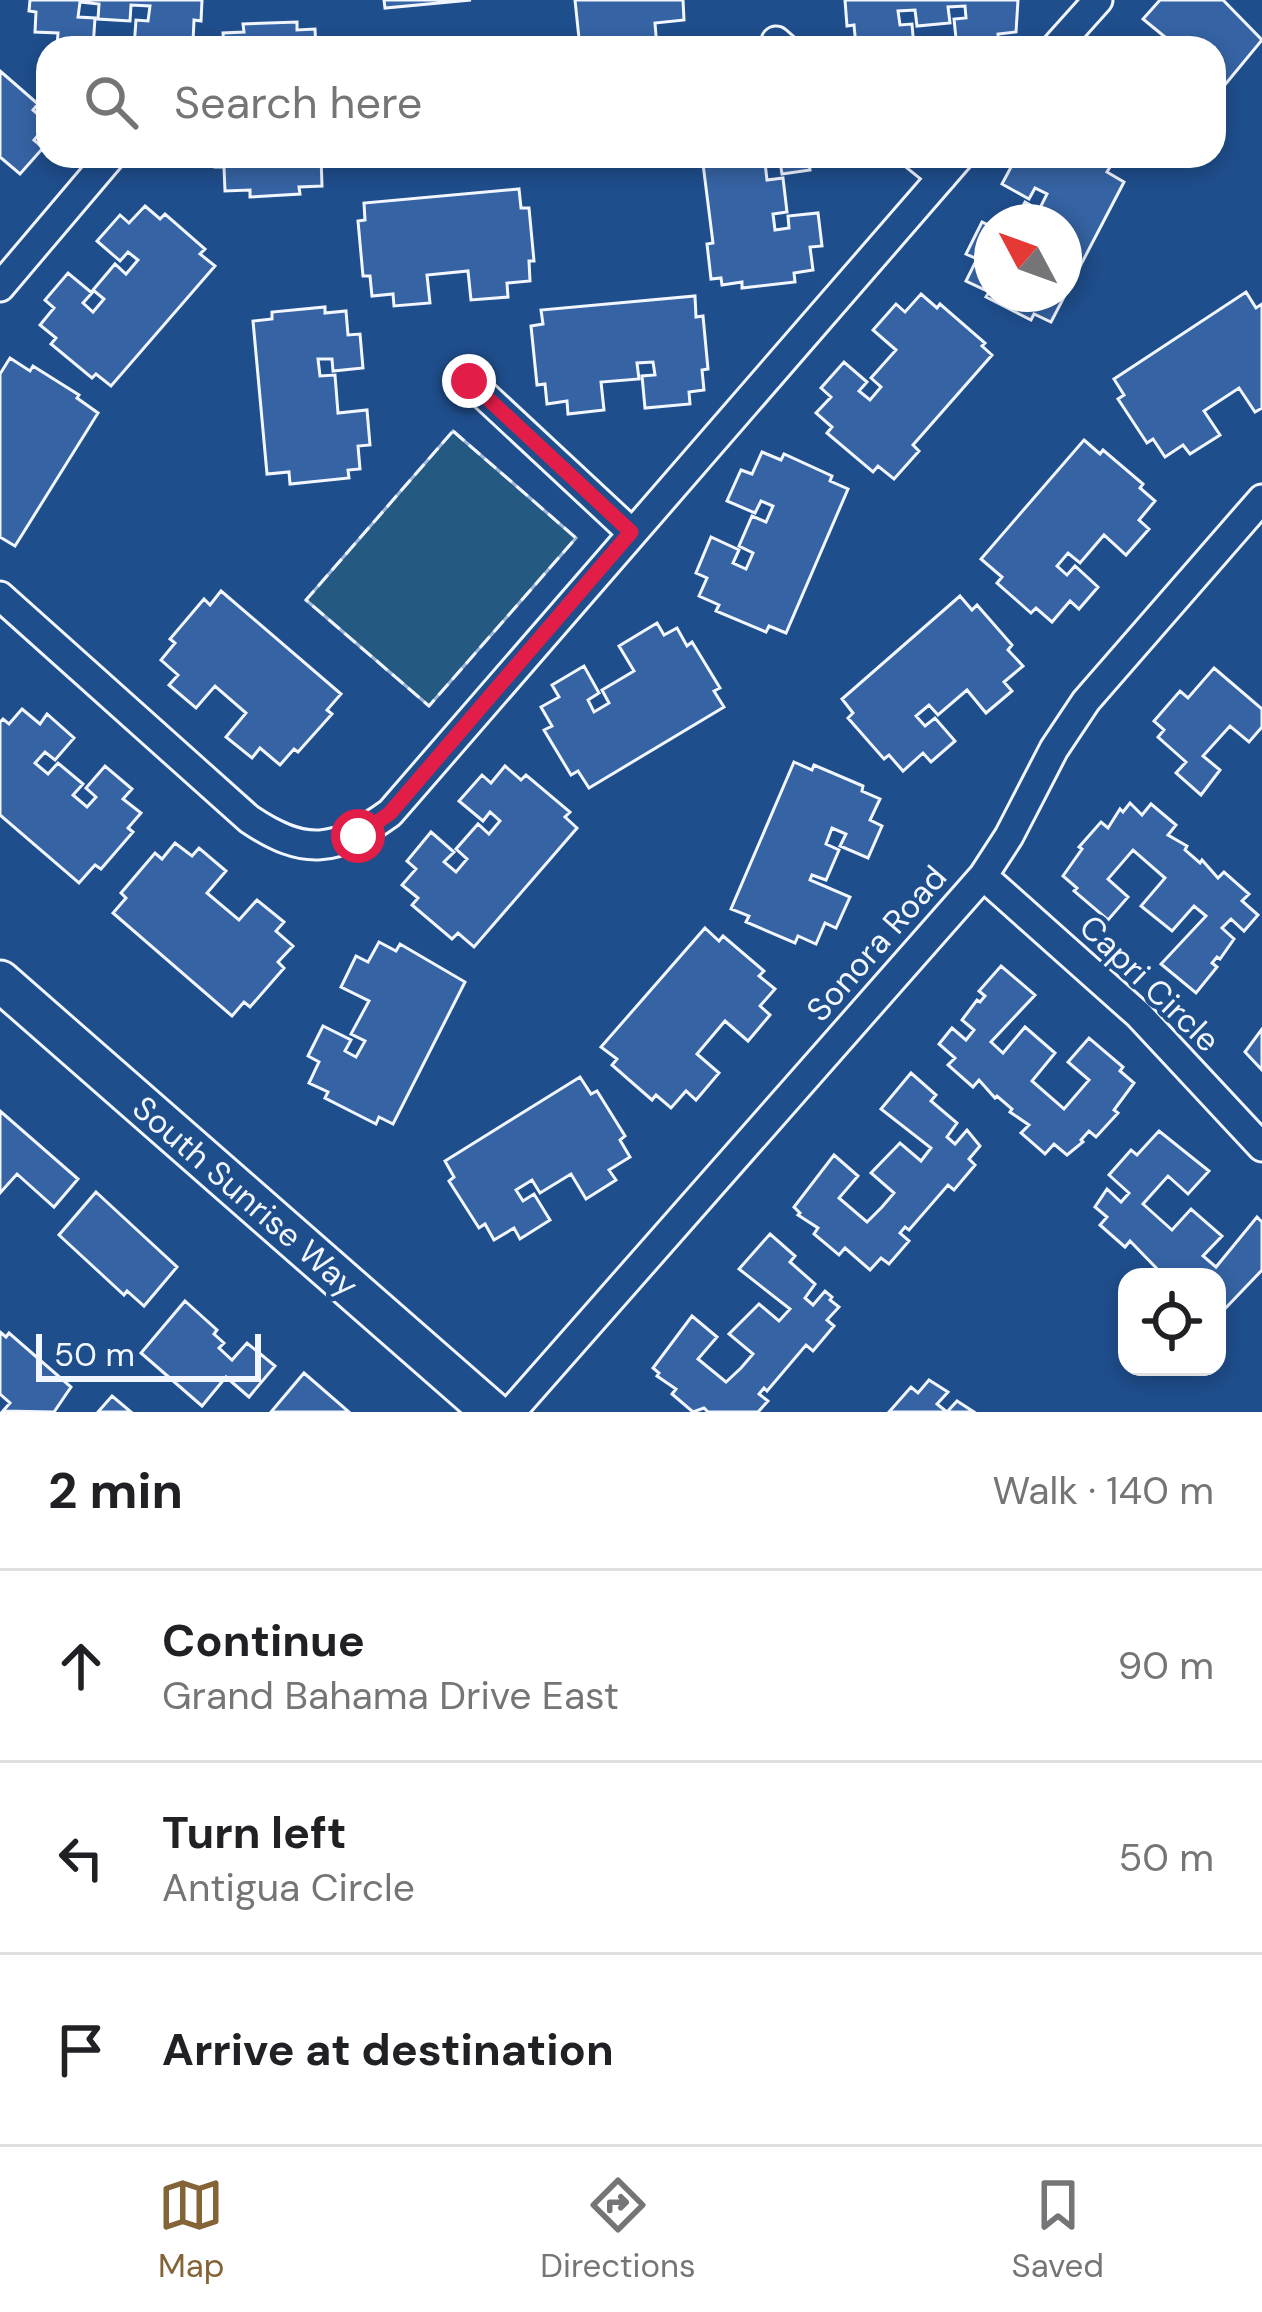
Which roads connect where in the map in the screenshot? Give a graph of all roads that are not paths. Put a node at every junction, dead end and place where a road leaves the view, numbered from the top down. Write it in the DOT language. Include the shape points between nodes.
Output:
graph roads {
  1 [pos="1098,0"];
  2 [pos="1066,36"];
  3 [pos="101,168"];
  4 [pos="949,168"];
  5 [pos="0,286"];
  6 [pos="469,381"];
  7 [pos="1262,499"];
  8 [pos="631,532"];
  9 [pos="4,608"];
  10 [pos="982,876"];
  11 [pos="0,981"];
  12 [pos="1262,1147"];
  13 [pos="492,1412"];
  14 [pos="511,1412"];
  1 -- 2 [label="street"];
  3 -- 5 [label="street"];
  4 -- 8 [label="street"];
  6 -- 8 [label="street"];
  7 -- 10 [label="street, Sonora Road" via="1086,701"];
  8 -- 9 [label="street" via="390,813 358,836 317,848 248,819"];
  10 -- 12 [label="street, Capri Circle" via="1139,1015"];
  10 -- 14 [label="street, Sonora Road"];
  11 -- 13 [label="main road, South Sunrise Way"];
}
